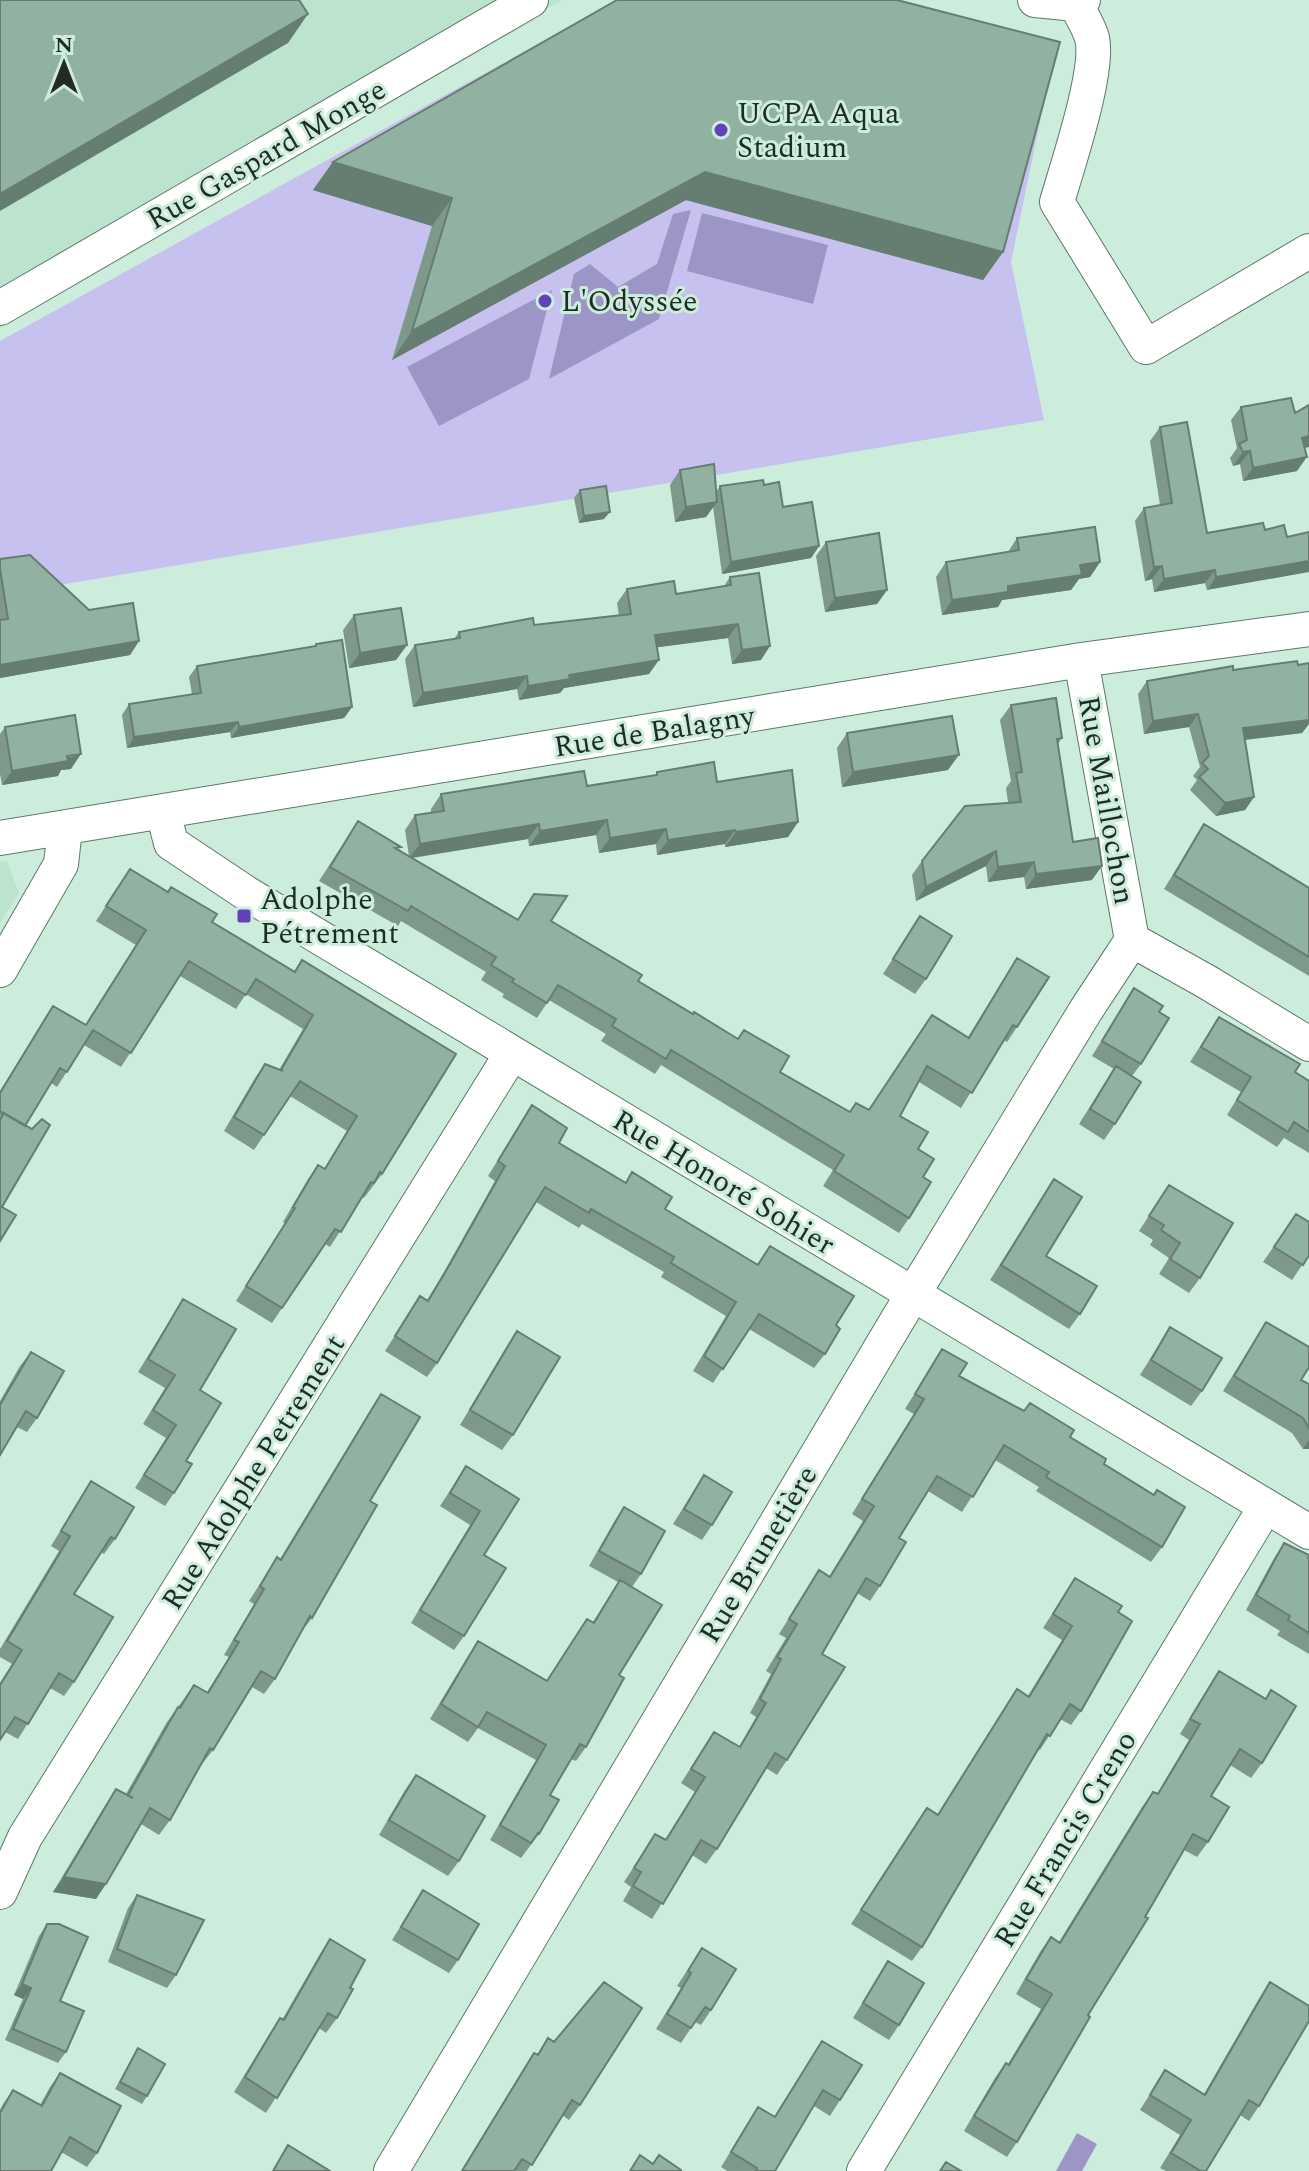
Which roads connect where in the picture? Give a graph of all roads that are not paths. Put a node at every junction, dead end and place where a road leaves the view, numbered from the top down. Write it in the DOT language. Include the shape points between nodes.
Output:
graph roads {
  1 [pos="531,0"];
  2 [pos="1035,0"];
  3 [pos="1079,2"];
  4 [pos="1309,251"];
  5 [pos="0,308"];
  6 [pos="1309,629"];
  7 [pos="1081,660"];
  8 [pos="163,812"];
  9 [pos="65,828"];
  10 [pos="0,838"];
  11 [pos="1132,940"];
  12 [pos="0,970"];
  13 [pos="1309,1044"];
  14 [pos="512,1053"];
  15 [pos="912,1296"];
  16 [pos="1266,1506"];
  17 [pos="1309,1532"];
  18 [pos="0,1892"];
  19 [pos="391,2171"];
  20 [pos="864,2171"];
  1 -- 5 [label="street, Rue Gaspard Monge"];
  2 -- 3 [label="street"];
  3 -- 4 [label="street" via="1092,40 1090,67 1057,202 1146,347"];
  6 -- 7 [label="street, Rue de Balagny"];
  7 -- 8 [label="street, Rue de Balagny"];
  7 -- 11 [label="street, Rue Maillochon"];
  8 -- 9 [label="street, Rue de Balagny"];
  8 -- 14 [label="street, Rue Honoré Sohier" via="171,843"];
  9 -- 10 [label="street, Rue de Balagny"];
  9 -- 12 [label="street" via="61,864"];
  11 -- 13 [label="street"];
  11 -- 15 [label="street, Rue Brunetière"];
  14 -- 15 [label="street, Rue Honoré Sohier"];
  14 -- 18 [label="street, Rue Adolphe Petrement" via="25,1837"];
  15 -- 16 [label="street, Rue Honoré Sohier"];
  15 -- 19 [label="street, Rue Brunetière"];
  16 -- 17 [label="street, Rue Honoré Sohier"];
  16 -- 20 [label="street, Rue Francis Creno"];
}
